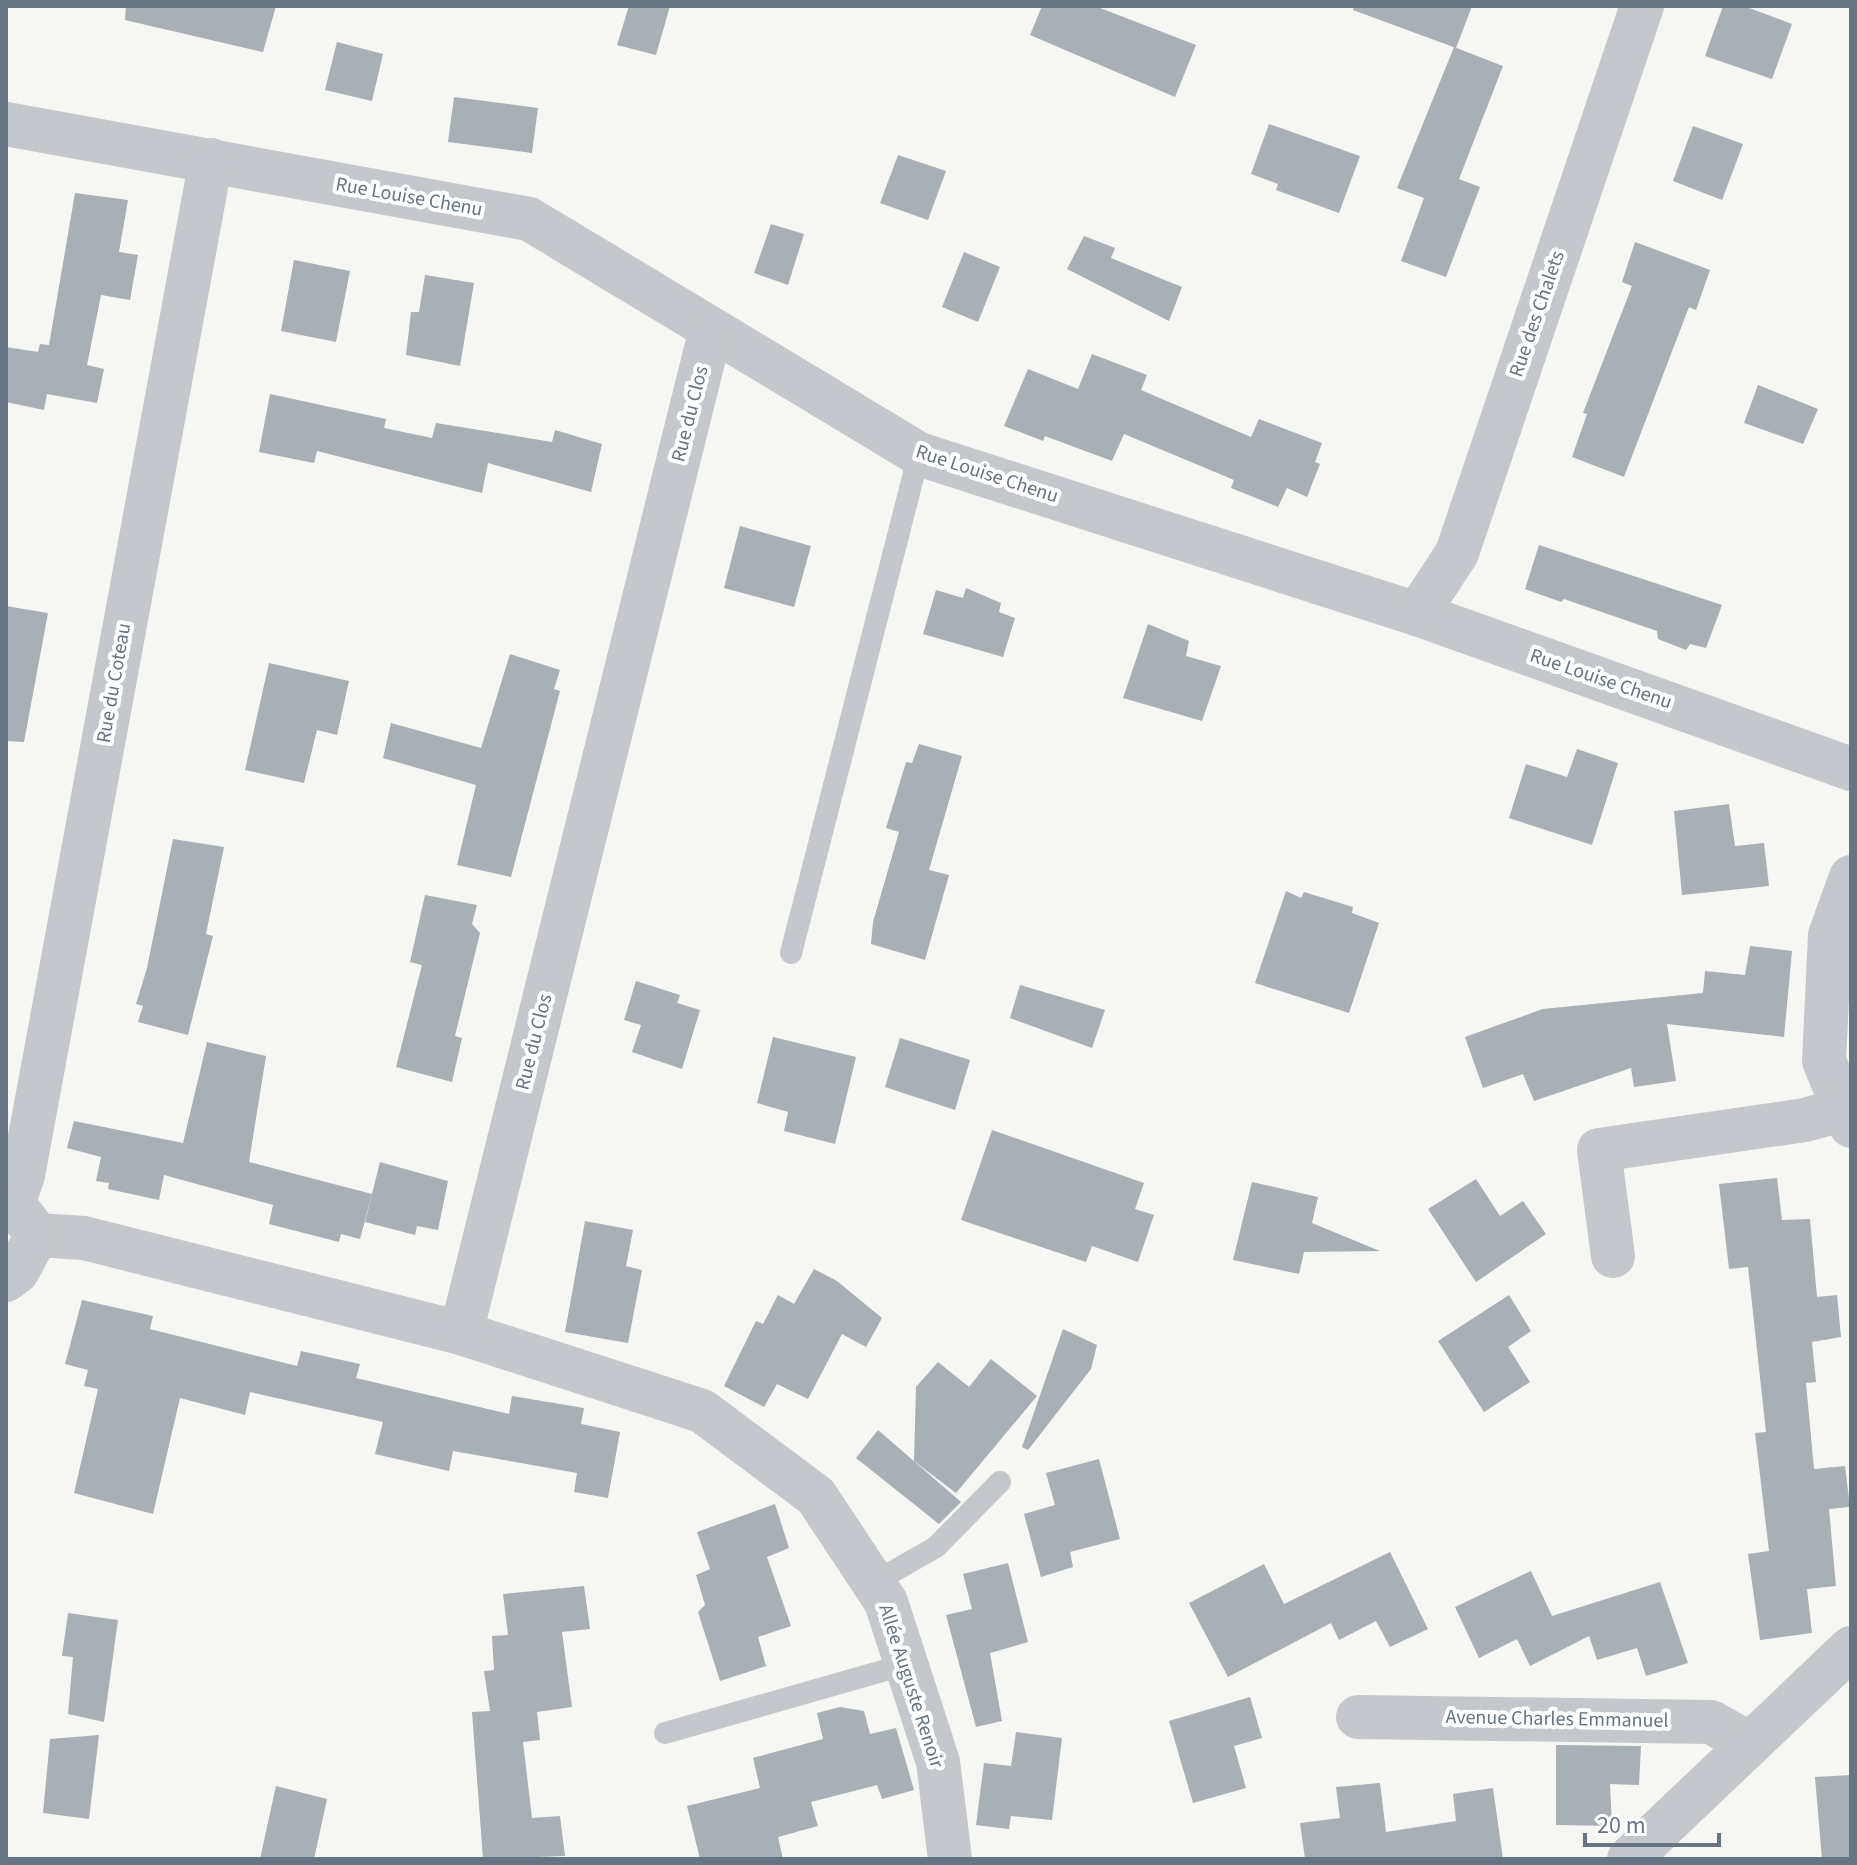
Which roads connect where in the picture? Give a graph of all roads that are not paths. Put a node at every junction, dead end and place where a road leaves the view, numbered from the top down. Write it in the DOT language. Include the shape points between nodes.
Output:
graph roads {
  1 [pos="1642,6"];
  2 [pos="6,124"];
  3 [pos="211,160"];
  4 [pos="711,329"];
  5 [pos="919,454"];
  6 [pos="1417,614"];
  7 [pos="1851,769"];
  8 [pos="1851,877"];
  9 [pos="791,953"];
  10 [pos="1847,1117"];
  11 [pos="19,1214"];
  12 [pos="1613,1256"];
  13 [pos="6,1280"];
  14 [pos="461,1333"];
  15 [pos="1000,1482"];
  16 [pos="873,1583"];
  17 [pos="1851,1648"];
  18 [pos="907,1664"];
  19 [pos="1358,1717"];
  20 [pos="665,1733"];
  21 [pos="1750,1744"];
  22 [pos="950,1859"];
  23 [pos="1629,1859"];
  1 -- 6 [label="street, Rue des Chalets" via="1457,553"];
  2 -- 3 [label="street, Rue Louise Chenu"];
  3 -- 4 [label="street, Rue Louise Chenu" via="529,219"];
  3 -- 11 [label="street, Rue du Coteau"];
  4 -- 5 [label="street, Rue Louise Chenu"];
  4 -- 14 [label="street, Rue du Clos"];
  5 -- 6 [label="street, Rue Louise Chenu"];
  5 -- 9 [label="lane"];
  6 -- 7 [label="street, Rue Louise Chenu"];
  8 -- 10 [label="street" via="1830,935 1824,1061"];
  10 -- 12 [label="street" via="1599,1150"];
  11 -- 13 [label="street, Rue du Coteau" via="17,1272"];
  11 -- 14 [label="street" via="84,1238"];
  14 -- 16 [label="street, Allée Auguste Renoir" via="702,1411 816,1496"];
  15 -- 16 [label="lane" via="936,1547"];
  16 -- 18 [label="street, Allée Auguste Renoir" via="886,1602"];
  17 -- 21 [label="street"];
  18 -- 20 [label="lane"];
  18 -- 22 [label="street, Allée Auguste Renoir" via="938,1762"];
  19 -- 21 [label="street, Avenue Charles Emmanuel" via="1711,1722"];
  21 -- 23 [label="street"];
}
